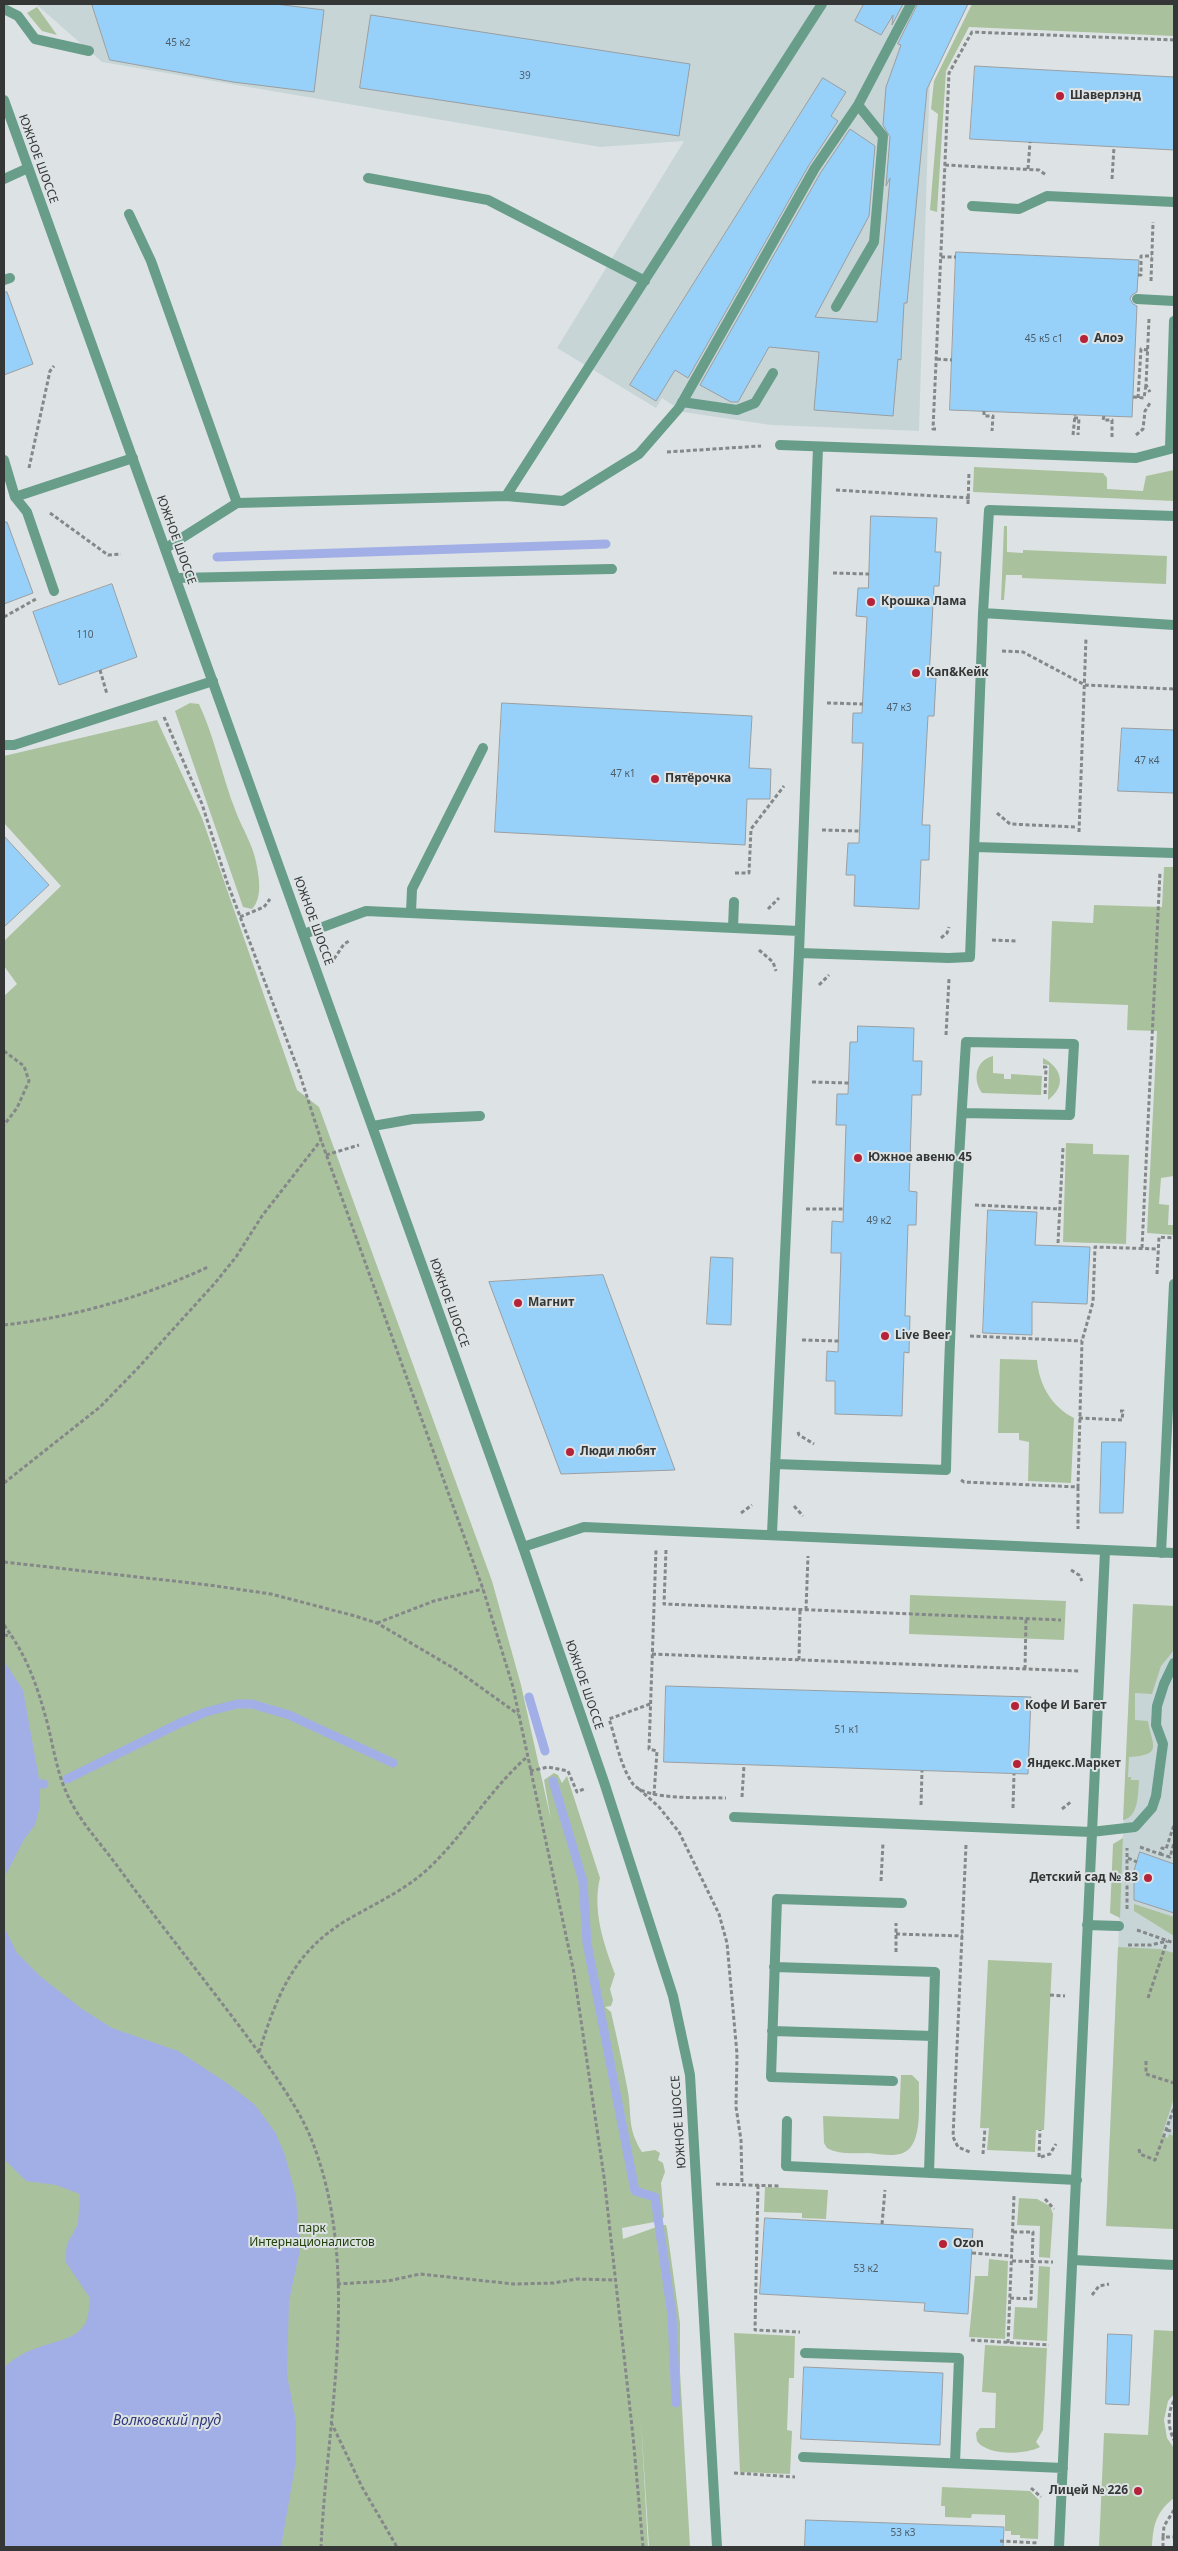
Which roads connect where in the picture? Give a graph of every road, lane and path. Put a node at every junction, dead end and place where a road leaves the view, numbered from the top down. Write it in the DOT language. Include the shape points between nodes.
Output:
graph roads {
  1 [pos="822,4"];
  2 [pos="911,4"];
  3 [pos="4,9"];
  4 [pos="1174,40"];
  5 [pos="89,51"];
  6 [pos="4,100"];
  7 [pos="858,105"];
  8 [pos="1030,142"];
  9 [pos="1114,147"];
  10 [pos="28,168"];
  11 [pos="1028,169"];
  12 [pos="368,178"];
  13 [pos="4,179"];
  14 [pos="1112,179"];
  15 [pos="1174,202"];
  16 [pos="972,206"];
  17 [pos="129,214"];
  18 [pos="1154,222"];
  19 [pos="1152,256"];
  20 [pos="941,257"];
  21 [pos="956,257"];
  22 [pos="1138,275"];
  23 [pos="645,281"];
  24 [pos="1151,286"];
  25 [pos="1137,300"];
  26 [pos="1174,301"];
  27 [pos="836,307"];
  28 [pos="1150,315"];
  29 [pos="1174,321"];
  30 [pos="1148,350"];
  31 [pos="937,359"];
  32 [pos="952,360"];
  33 [pos="54,366"];
  34 [pos="773,373"];
  35 [pos="1146,385"];
  36 [pos="1133,397"];
  37 [pos="1138,398"];
  38 [pos="682,402"];
  39 [pos="984,411"];
  40 [pos="1104,416"];
  41 [pos="943,429"];
  42 [pos="992,431"];
  43 [pos="1064,434"];
  44 [pos="1073,435"];
  45 [pos="1078,435"];
  46 [pos="1086,436"];
  47 [pos="1103,436"];
  48 [pos="1112,437"];
  49 [pos="1120,437"];
  50 [pos="1129,437"];
  51 [pos="780,445"];
  52 [pos="818,447"];
  53 [pos="1172,448"];
  54 [pos="970,452"];
  55 [pos="639,454"];
  56 [pos="133,458"];
  57 [pos="4,460"];
  58 [pos="837,482"];
  59 [pos="817,487"];
  60 [pos="836,490"];
  61 [pos="506,496"];
  62 [pos="15,497"];
  63 [pos="968,497"];
  64 [pos="836,499"];
  65 [pos="237,503"];
  66 [pos="968,507"];
  67 [pos="48,511"];
  68 [pos="1174,516"];
  69 [pos="166,548"];
  70 [pos="121,554"];
  71 [pos="833,564"];
  72 [pos="612,569"];
  73 [pos="832,573"];
  74 [pos="869,574"];
  75 [pos="176,578"];
  76 [pos="832,583"];
  77 [pos="54,591"];
  78 [pos="983,613"];
  79 [pos="4,617"];
  80 [pos="1087,620"];
  81 [pos="1174,625"];
  82 [pos="982,650"];
  83 [pos="961,664"];
  84 [pos="930,673"];
  85 [pos="960,674"];
  86 [pos="213,681"];
  87 [pos="960,684"];
  88 [pos="1084,685"];
  89 [pos="1174,689"];
  90 [pos="827,693"];
  91 [pos="171,695"];
  92 [pos="827,703"];
  93 [pos="863,704"];
  94 [pos="826,712"];
  95 [pos="4,746"];
  96 [pos="483,748"];
  97 [pos="785,793"];
  98 [pos="996,809"];
  99 [pos="822,820"];
  100 [pos="1079,828"];
  101 [pos="1089,828"];
  102 [pos="822,830"];
  103 [pos="859,831"];
  104 [pos="821,839"];
  105 [pos="975,848"];
  106 [pos="1078,850"];
  107 [pos="1174,853"];
  108 [pos="735,873"];
  109 [pos="1160,876"];
  110 [pos="781,890"];
  111 [pos="274,896"];
  112 [pos="734,906"];
  113 [pos="411,912"];
  114 [pos="240,916"];
  115 [pos="950,924"];
  116 [pos="733,928"];
  117 [pos="799,931"];
  118 [pos="304,934"];
  119 [pos="355,938"];
  120 [pos="932,940"];
  121 [pos="750,949"];
  122 [pos="799,953"];
  123 [pos="317,970"];
  124 [pos="832,974"];
  125 [pos="776,977"];
  126 [pos="939,979"];
  127 [pos="815,992"];
  128 [pos="946,1037"];
  129 [pos="4,1050"];
  130 [pos="812,1073"];
  131 [pos="812,1082"];
  132 [pos="849,1083"];
  133 [pos="811,1092"];
  134 [pos="962,1113"];
  135 [pos="480,1116"];
  136 [pos="4,1125"];
  137 [pos="373,1126"];
  138 [pos="321,1140"];
  139 [pos="378,1140"];
  140 [pos="1062,1148"];
  141 [pos="326,1155"];
  142 [pos="807,1199"];
  143 [pos="971,1205"];
  144 [pos="806,1208"];
  145 [pos="1060,1209"];
  146 [pos="843,1210"];
  147 [pos="806,1218"];
  148 [pos="1174,1238"];
  149 [pos="1058,1243"];
  150 [pos="1142,1248"];
  151 [pos="1158,1249"];
  152 [pos="208,1267"];
  153 [pos="1157,1279"];
  154 [pos="1174,1284"];
  155 [pos="4,1325"];
  156 [pos="802,1331"];
  157 [pos="970,1336"];
  158 [pos="801,1340"];
  159 [pos="839,1341"];
  160 [pos="1082,1341"];
  161 [pos="801,1350"];
  162 [pos="1120,1411"];
  163 [pos="1079,1418"];
  164 [pos="798,1428"];
  165 [pos="798,1435"];
  166 [pos="823,1445"];
  167 [pos="775,1464"];
  168 [pos="797,1465"];
  169 [pos="946,1470"];
  170 [pos="4,1483"];
  171 [pos="1078,1488"];
  172 [pos="754,1503"];
  173 [pos="734,1514"];
  174 [pos="1068,1530"];
  175 [pos="772,1533"];
  176 [pos="810,1535"];
  177 [pos="523,1548"];
  178 [pos="647,1549"];
  179 [pos="656,1550"];
  180 [pos="666,1550"];
  181 [pos="675,1550"];
  182 [pos="1105,1551"];
  183 [pos="1161,1553"];
  184 [pos="1174,1553"];
  185 [pos="799,1556"];
  186 [pos="808,1557"];
  187 [pos="818,1557"];
  188 [pos="4,1562"];
  189 [pos="1069,1569"];
  190 [pos="1083,1586"];
  191 [pos="483,1589"];
  192 [pos="800,1610"];
  193 [pos="806,1610"];
  194 [pos="1026,1619"];
  195 [pos="1060,1620"];
  196 [pos="377,1623"];
  197 [pos="4,1625"];
  198 [pos="4,1635"];
  199 [pos="12,1636"];
  200 [pos="652,1654"];
  201 [pos="799,1660"];
  202 [pos="1080,1662"];
  203 [pos="1174,1663"];
  204 [pos="1025,1669"];
  205 [pos="1080,1672"];
  206 [pos="1079,1681"];
  207 [pos="650,1704"];
  208 [pos="518,1715"];
  209 [pos="527,1757"];
  210 [pos="744,1765"];
  211 [pos="530,1771"];
  212 [pos="922,1771"];
  213 [pos="1014,1774"];
  214 [pos="634,1786"];
  215 [pos="588,1787"];
  216 [pos="1074,1797"];
  217 [pos="742,1798"];
  218 [pos="921,1806"];
  219 [pos="1013,1809"];
  220 [pos="1054,1810"];
  221 [pos="734,1818"];
  222 [pos="883,1823"];
  223 [pos="1174,1825"];
  224 [pos="966,1827"];
  225 [pos="1091,1832"];
  226 [pos="1174,1843"];
  227 [pos="1160,1854"];
  228 [pos="1128,1858"];
  229 [pos="1137,1862"];
  230 [pos="880,1902"];
  231 [pos="899,1902"];
  232 [pos="1127,1918"];
  233 [pos="1087,1925"];
  234 [pos="1119,1926"];
  235 [pos="1134,1929"];
  236 [pos="896,1934"];
  237 [pos="963,1936"];
  238 [pos="1167,1940"];
  239 [pos="1174,1943"];
  240 [pos="1118,1944"];
  241 [pos="774,1967"];
  242 [pos="896,1971"];
  243 [pos="1066,1986"];
  244 [pos="1050,1995"];
  245 [pos="1065,1996"];
  246 [pos="1148,1998"];
  247 [pos="1065,2005"];
  248 [pos="772,2031"];
  249 [pos="933,2036"];
  250 [pos="259,2053"];
  251 [pos="1146,2061"];
  252 [pos="893,2081"];
  253 [pos="1174,2083"];
  254 [pos="1174,2108"];
  255 [pos="787,2121"];
  256 [pos="985,2128"];
  257 [pos="1040,2130"];
  258 [pos="1167,2130"];
  259 [pos="1174,2132"];
  260 [pos="1058,2140"];
  261 [pos="1139,2149"];
  262 [pos="983,2154"];
  263 [pos="992,2154"];
  264 [pos="1030,2157"];
  265 [pos="1039,2157"];
  266 [pos="929,2173"];
  267 [pos="1077,2180"];
  268 [pos="716,2184"];
  269 [pos="742,2184"];
  270 [pos="758,2185"];
  271 [pos="787,2186"];
  272 [pos="876,2190"];
  273 [pos="885,2190"];
  274 [pos="895,2190"];
  275 [pos="1005,2194"];
  276 [pos="1014,2194"];
  277 [pos="1022,2195"];
  278 [pos="1038,2196"];
  279 [pos="1055,2213"];
  280 [pos="882,2224"];
  281 [pos="1013,2232"];
  282 [pos="972,2253"];
  283 [pos="1054,2253"];
  284 [pos="1012,2256"];
  285 [pos="1073,2260"];
  286 [pos="1012,2261"];
  287 [pos="1032,2261"];
  288 [pos="1053,2262"];
  289 [pos="1174,2264"];
  290 [pos="1053,2271"];
  291 [pos="614,2280"];
  292 [pos="337,2284"];
  293 [pos="1114,2284"];
  294 [pos="1010,2298"];
  295 [pos="1090,2299"];
  296 [pos="802,2333"];
  297 [pos="1050,2336"];
  298 [pos="961,2340"];
  299 [pos="1008,2343"];
  300 [pos="1050,2345"];
  301 [pos="805,2353"];
  302 [pos="1049,2354"];
  303 [pos="1174,2401"];
  304 [pos="331,2421"];
  305 [pos="1174,2440"];
  306 [pos="803,2457"];
  307 [pos="954,2463"];
  308 [pos="1063,2468"];
  309 [pos="1174,2510"];
  310 [pos="1163,2537"];
  311 [pos="1174,2538"];
  312 [pos="1000,2541"];
  313 [pos="1042,2543"];
  314 [pos="321,2547"];
  315 [pos="397,2547"];
  316 [pos="643,2547"];
  317 [pos="717,2547"];
  318 [pos="1059,2547"];
  319 [pos="1163,2547"];
  1 -- 23 [label="street"];
  2 -- 7 [label="street"];
  3 -- 5 [label="street" via="18,16 35,39"];
  4 -- 20 [label="path" via="972,32 949,73"];
  6 -- 10 [label="street, ЮЖНОЕ ШОССЕ"];
  7 -- 27 [label="street" via="883,136 874,242"];
  7 -- 38 [label="street" via="815,168"];
  8 -- 11 [label="path"];
  9 -- 14 [label="path"];
  10 -- 13 [label="street"];
  10 -- 56 [label="street, ЮЖНОЕ ШОССЕ"];
  12 -- 23 [label="street" via="488,200"];
  15 -- 16 [label="street" via="1047,196 1019,209"];
  17 -- 65 [label="street" via="151,261"];
  18 -- 19 [label="path"];
  19 -- 22 [label="path" via="1142,256 1141,275"];
  19 -- 24 [label="path"];
  20 -- 21 [label="path"];
  20 -- 31 [label="path"];
  23 -- 61 [label="street"];
  25 -- 26 [label="street"];
  28 -- 30 [label="path"];
  29 -- 53 [label="street"];
  30 -- 35 [label="path"];
  30 -- 37 [label="path" via="1141,349"];
  31 -- 32 [label="path"];
  31 -- 41 [label="path" via="934,429"];
  33 -- 62 [label="path" via="50,371 26,483"];
  34 -- 38 [label="street" via="755,403 736,410"];
  35 -- 37 [label="path" via="1144,398"];
  35 -- 50 [label="path" via="1150,392 1150,405 1143,429"];
  36 -- 37 [label="path"];
  38 -- 55 [label="street"];
  39 -- 42 [label="path" via="984,416 993,416"];
  40 -- 48 [label="path" via="1103,420 1112,420"];
  43 -- 44 [label="path"];
  44 -- 45 [label="path"];
  44 -- 45 [label="path" via="1074,417 1079,418"];
  45 -- 46 [label="path"];
  47 -- 48 [label="path"];
  48 -- 49 [label="path"];
  51 -- 52 [label="street"];
  51 -- 55 [label="path"];
  52 -- 54 [label="street"];
  52 -- 59 [label="street"];
  53 -- 54 [label="street" via="1136,458"];
  54 -- 63 [label="path"];
  55 -- 61 [label="street" via="563,501"];
  56 -- 62 [label="street"];
  56 -- 69 [label="street, ЮЖНОЕ ШОССЕ"];
  57 -- 62 [label="street"];
  58 -- 60 [label="path"];
  59 -- 60 [label="path"];
  59 -- 117 [label="street"];
  60 -- 63 [label="path"];
  60 -- 64 [label="path"];
  61 -- 65 [label="street"];
  62 -- 77 [label="street" via="28,512"];
  63 -- 66 [label="path"];
  65 -- 69 [label="street"];
  67 -- 70 [label="path" via="108,555"];
  68 -- 78 [label="street" via="989,510"];
  69 -- 75 [label="street, ЮЖНОЕ ШОССЕ"];
  71 -- 73 [label="path"];
  72 -- 75 [label="street"];
  73 -- 74 [label="path"];
  73 -- 76 [label="path"];
  75 -- 86 [label="street, ЮЖНОЕ ШОССЕ"];
  77 -- 79 [label="path"];
  78 -- 80 [label="street"];
  78 -- 82 [label="street"];
  80 -- 81 [label="street"];
  80 -- 88 [label="path"];
  82 -- 88 [label="path" via="1023,652"];
  82 -- 105 [label="street"];
  83 -- 85 [label="path"];
  84 -- 85 [label="path"];
  85 -- 87 [label="path"];
  86 -- 91 [label="street"];
  86 -- 118 [label="street, ЮЖНОЕ ШОССЕ"];
  88 -- 89 [label="path"];
  88 -- 100 [label="path"];
  90 -- 92 [label="path"];
  91 -- 95 [label="street"];
  91 -- 114 [label="path" via="164,717 202,804"];
  92 -- 93 [label="path"];
  92 -- 94 [label="path"];
  96 -- 113 [label="street" via="412,889"];
  97 -- 108 [label="path" via="786,784 751,829 749,873"];
  98 -- 100 [label="path" via="1000,818 1010,824"];
  99 -- 102 [label="path"];
  100 -- 101 [label="path"];
  100 -- 106 [label="path"];
  102 -- 103 [label="path"];
  102 -- 104 [label="path"];
  105 -- 106 [label="street"];
  105 -- 122 [label="street" via="970,957"];
  106 -- 107 [label="street"];
  109 -- 150 [label="path"];
  110 -- 112 [label="path" via="779,898 769,909"];
  111 -- 114 [label="path" via="264,907"];
  112 -- 116 [label="street"];
  113 -- 116 [label="street"];
  113 -- 118 [label="street" via="366,911"];
  114 -- 138 [label="path"];
  115 -- 120 [label="path" via="947,933"];
  116 -- 117 [label="street"];
  117 -- 122 [label="street"];
  118 -- 123 [label="street, ЮЖНОЕ ШОССЕ"];
  119 -- 123 [label="path" via="344,944 332,963"];
  121 -- 125 [label="path" via="767,955 773,962"];
  122 -- 167 [label="street"];
  123 -- 137 [label="street, ЮЖНОЕ ШОССЕ"];
  124 -- 127 [label="path" via="820,982"];
  126 -- 128 [label="path" via="949,979"];
  129 -- 136 [label="path" via="24,1066 29,1081 17,1108"];
  130 -- 131 [label="path"];
  131 -- 132 [label="path"];
  131 -- 133 [label="path"];
  134 -- 134 [label="street" via="1070,1116 1074,1044 966,1042"];
  134 -- 169 [label="street" via="949,1336"];
  135 -- 137 [label="street" via="414,1119"];
  137 -- 139 [label="street, ЮЖНОЕ ШОССЕ"];
  138 -- 141 [label="path"];
  138 -- 170 [label="path" via="262,1216 236,1257 137,1370 100,1407"];
  139 -- 141 [label="path"];
  139 -- 177 [label="street, ЮЖНОЕ ШОССЕ"];
  140 -- 145 [label="path"];
  141 -- 191 [label="path"];
  142 -- 144 [label="path"];
  143 -- 145 [label="path"];
  144 -- 146 [label="path"];
  144 -- 147 [label="path"];
  145 -- 149 [label="path"];
  148 -- 151 [label="path" via="1159,1238"];
  150 -- 151 [label="path"];
  150 -- 160 [label="path" via="1095,1247 1093,1302"];
  151 -- 153 [label="path"];
  152 -- 155 [label="path" via="161,1289 41,1321"];
  154 -- 183 [label="street"];
  156 -- 158 [label="path"];
  157 -- 160 [label="path"];
  158 -- 159 [label="path"];
  158 -- 161 [label="path"];
  160 -- 163 [label="path"];
  162 -- 163 [label="path" via="1123,1411 1122,1420"];
  163 -- 171 [label="path"];
  164 -- 165 [label="path"];
  165 -- 166 [label="path" via="815,1445"];
  165 -- 168 [label="path"];
  167 -- 168 [label="street"];
  167 -- 175 [label="street"];
  168 -- 169 [label="street"];
  168 -- 176 [label="path" via="794,1507 803,1516 811,1518"];
  169 -- 171 [label="path" via="964,1482"];
  171 -- 174 [label="path" via="1079,1530"];
  172 -- 173 [label="path" via="747,1510"];
  175 -- 176 [label="street"];
  175 -- 177 [label="street" via="584,1527"];
  176 -- 182 [label="street"];
  176 -- 186 [label="path"];
  177 -- 317 [label="street, ЮЖНОЕ ШОССЕ" via="604,1782 673,1996 690,2075"];
  178 -- 179 [label="path"];
  179 -- 180 [label="path"];
  179 -- 200 [label="path"];
  180 -- 181 [label="path"];
  180 -- 192 [label="path" via="664,1604"];
  182 -- 183 [label="street"];
  182 -- 225 [label="street"];
  183 -- 184 [label="street"];
  185 -- 186 [label="path"];
  186 -- 187 [label="path"];
  186 -- 193 [label="path"];
  188 -- 196 [label="path" via="271,1594"];
  189 -- 190 [label="path" via="1079,1575"];
  191 -- 196 [label="path" via="434,1601"];
  191 -- 208 [label="path" via="513,1687"];
  192 -- 193 [label="path"];
  192 -- 201 [label="path"];
  193 -- 194 [label="path"];
  194 -- 195 [label="path"];
  194 -- 204 [label="path"];
  196 -- 208 [label="path" via="456,1669"];
  197 -- 199 [label="path"];
  198 -- 199 [label="path"];
  199 -- 250 [label="path" via="32,1671 48,1724 54,1762 70,1801"];
  200 -- 201 [label="path"];
  200 -- 207 [label="path"];
  201 -- 204 [label="path"];
  202 -- 205 [label="path"];
  203 -- 225 [label="street" via="1157,1706 1156,1725 1163,1744 1152,1808 1135,1827"];
  204 -- 205 [label="path"];
  205 -- 206 [label="path"];
  207 -- 214 [label="path" via="609,1719"];
  207 -- 214 [label="path" via="649,1749 657,1751 654,1795"];
  208 -- 209 [label="path"];
  209 -- 211 [label="path"];
  209 -- 250 [label="path" via="506,1775 462,1833 412,1883 334,1929 301,1959 282,1989"];
  210 -- 217 [label="path"];
  211 -- 215 [label="path" via="548,1767 568,1771 577,1792"];
  211 -- 291 [label="path" via="574,1972 603,2173"];
  212 -- 218 [label="path"];
  213 -- 219 [label="path"];
  214 -- 269 [label="path" via="659,1807 679,1832 719,1914 727,1943 737,2054 736,2107"];
  216 -- 220 [label="path" via="1065,1807"];
  221 -- 222 [label="street"];
  222 -- 224 [label="street"];
  222 -- 230 [label="path"];
  223 -- 227 [label="path" via="1166,1849 1162,1848"];
  224 -- 225 [label="street"];
  224 -- 237 [label="path"];
  225 -- 233 [label="street"];
  226 -- 227 [label="path" via="1170,1857"];
  227 -- 228 [label="path" via="1127,1843"];
  228 -- 229 [label="path"];
  228 -- 232 [label="path"];
  230 -- 231 [label="street"];
  230 -- 241 [label="street" via="777,1899"];
  231 -- 236 [label="path"];
  233 -- 234 [label="street"];
  233 -- 267 [label="street"];
  235 -- 238 [label="path"];
  236 -- 237 [label="path"];
  236 -- 242 [label="path"];
  237 -- 262 [label="path" via="953,2137 958,2147"];
  238 -- 239 [label="path"];
  238 -- 240 [label="path" via="1151,1945"];
  238 -- 246 [label="path"];
  241 -- 242 [label="street"];
  241 -- 248 [label="street"];
  242 -- 249 [label="street" via="935,1972"];
  243 -- 245 [label="path"];
  244 -- 245 [label="path"];
  245 -- 247 [label="path"];
  248 -- 249 [label="street"];
  248 -- 252 [label="street" via="771,2077"];
  249 -- 266 [label="street"];
  250 -- 292 [label="path" via="300,2115 314,2146 334,2225"];
  251 -- 253 [label="path" via="1146,2074"];
  254 -- 258 [label="path"];
  255 -- 266 [label="street" via="786,2166"];
  256 -- 262 [label="path"];
  257 -- 265 [label="path"];
  258 -- 259 [label="path"];
  258 -- 261 [label="path" via="1155,2160 1140,2154"];
  260 -- 265 [label="path" via="1050,2154"];
  262 -- 263 [label="path"];
  264 -- 265 [label="path"];
  266 -- 267 [label="street"];
  267 -- 285 [label="street"];
  268 -- 269 [label="path"];
  269 -- 270 [label="path"];
  270 -- 271 [label="path"];
  270 -- 296 [label="path" via="755,2330"];
  272 -- 273 [label="path"];
  273 -- 274 [label="path"];
  273 -- 280 [label="path"];
  275 -- 276 [label="path"];
  276 -- 277 [label="path"];
  276 -- 281 [label="path"];
  278 -- 279 [label="path" via="1052,2205"];
  281 -- 284 [label="path"];
  281 -- 287 [label="path" via="1033,2232"];
  282 -- 284 [label="path"];
  283 -- 288 [label="path"];
  284 -- 286 [label="path"];
  285 -- 289 [label="street"];
  285 -- 308 [label="street"];
  286 -- 287 [label="path"];
  286 -- 294 [label="path"];
  287 -- 288 [label="path"];
  287 -- 294 [label="path" via="1031,2299"];
  288 -- 290 [label="path"];
  291 -- 292 [label="path" via="514,2284 420,2274 388,2281"];
  291 -- 316 [label="path"];
  292 -- 304 [label="path" via="336,2376"];
  293 -- 295 [label="path" via="1099,2286"];
  294 -- 299 [label="path"];
  297 -- 300 [label="path"];
  298 -- 299 [label="path"];
  299 -- 300 [label="path"];
  300 -- 302 [label="path"];
  301 -- 307 [label="street" via="959,2358"];
  303 -- 305 [label="path" via="1169,2420"];
  304 -- 314 [label="path"];
  304 -- 315 [label="path" via="362,2487"];
  306 -- 307 [label="street"];
  307 -- 308 [label="street"];
  308 -- 318 [label="street"];
  309 -- 310 [label="path" via="1164,2526"];
  310 -- 311 [label="path"];
  310 -- 319 [label="path"];
  312 -- 313 [label="path"];
}
